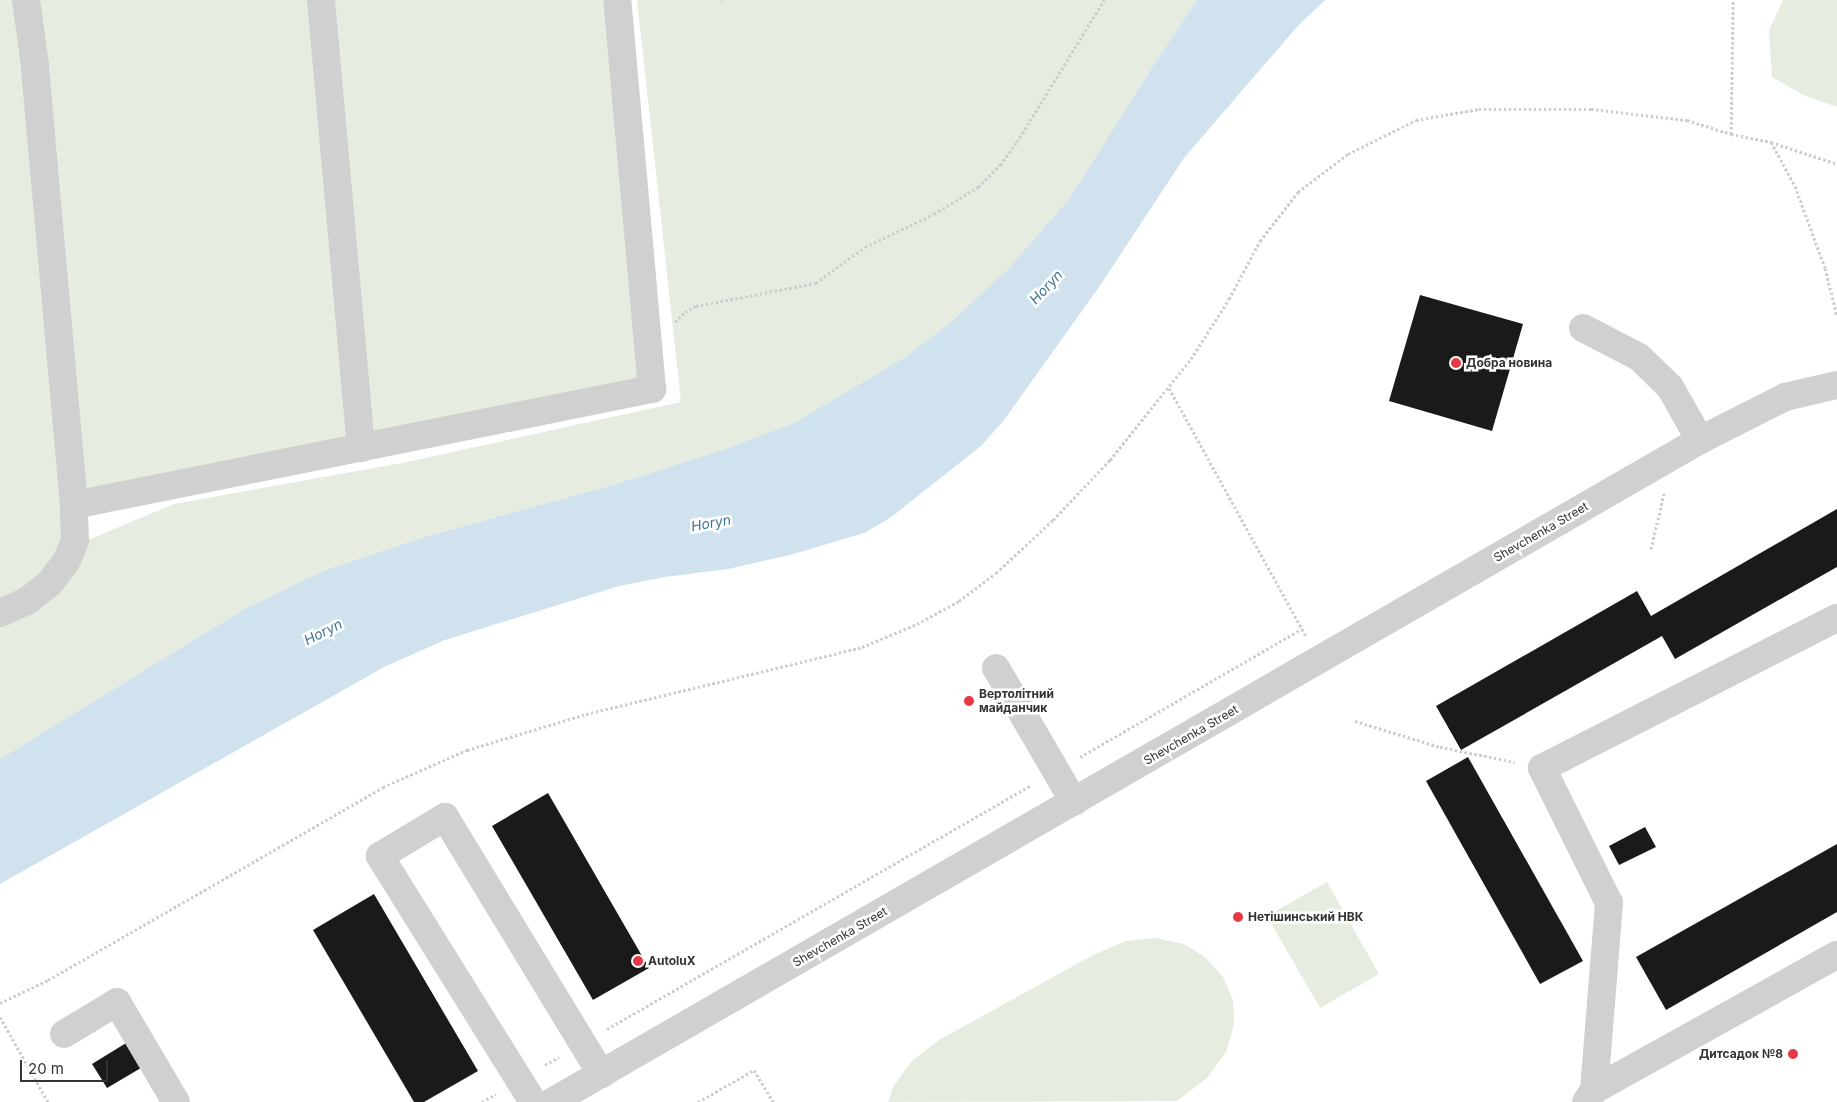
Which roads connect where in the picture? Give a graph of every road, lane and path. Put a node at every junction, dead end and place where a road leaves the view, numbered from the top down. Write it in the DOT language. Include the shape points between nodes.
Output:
graph roads {
  1 [pos="26,0"];
  2 [pos="321,0"];
  3 [pos="617,0"];
  4 [pos="1104,0"];
  5 [pos="1733,0"];
  6 [pos="1731,134"];
  7 [pos="1770,142"];
  8 [pos="1837,164"];
  9 [pos="1837,316"];
  10 [pos="673,328"];
  11 [pos="1583,328"];
  12 [pos="1837,385"];
  13 [pos="1169,388"];
  14 [pos="1700,440"];
  15 [pos="361,448"];
  16 [pos="1673,456"];
  17 [pos="74,505"];
  18 [pos="1651,549"];
  19 [pos="0,613"];
  20 [pos="1837,618"];
  21 [pos="996,668"];
  22 [pos="1355,721"];
  23 [pos="1078,758"];
  24 [pos="1542,768"];
  25 [pos="1034,783"];
  26 [pos="1074,802"];
  27 [pos="1837,955"];
  28 [pos="0,1002"];
  29 [pos="0,1017"];
  30 [pos="64,1034"];
  31 [pos="582,1043"];
  32 [pos="601,1074"];
  33 [pos="527,1091"];
  34 [pos="1590,1096"];
  35 [pos="48,1102"];
  36 [pos="176,1102"];
  37 [pos="482,1102"];
  38 [pos="552,1102"];
  39 [pos="698,1102"];
  40 [pos="773,1102"];
  1 -- 17 [label="street" via="35,65"];
  2 -- 15 [label="street"];
  3 -- 15 [label="street" via="652,389"];
  4 -- 10 [label="path" via="1017,142 978,187 934,214 865,247 816,283 696,306 679,317"];
  5 -- 6 [label="path"];
  6 -- 7 [label="path"];
  6 -- 13 [label="path" via="1687,120 1591,109 1479,109 1416,120 1348,154 1298,192 1260,241 1225,306 1192,359"];
  7 -- 8 [label="path"];
  7 -- 9 [label="path" via="1795,186 1825,268"];
  11 -- 14 [label="street" via="1639,357 1670,386"];
  12 -- 14 [label="street, Shevchenka Street" via="1785,397"];
  13 -- 23 [label="path" via="1302,629"];
  13 -- 28 [label="path" via="1110,460 1053,520 959,601 917,624 862,647 586,714 467,750 383,787 48,980"];
  14 -- 16 [label="street, Shevchenka Street"];
  15 -- 17 [label="street"];
  16 -- 18 [label="path"];
  16 -- 26 [label="street, Shevchenka Street"];
  17 -- 19 [label="street" via="75,541 58,573 28,601"];
  20 -- 24 [label="street"];
  21 -- 26 [label="street"];
  22 -- 24 [label="path" via="1440,747"];
  24 -- 34 [label="street" via="1609,903"];
  25 -- 31 [label="path"];
  26 -- 32 [label="street, Shevchenka Street"];
  27 -- 34 [label="street"];
  29 -- 35 [label="path"];
  30 -- 36 [label="street" via="117,1002"];
  31 -- 32 [label="street"];
  31 -- 33 [label="path"];
  31 -- 33 [label="street" via="445,817 380,856"];
  32 -- 38 [label="street, Shevchenka Street"];
  33 -- 37 [label="path"];
  39 -- 40 [label="path" via="754,1070"];
}
